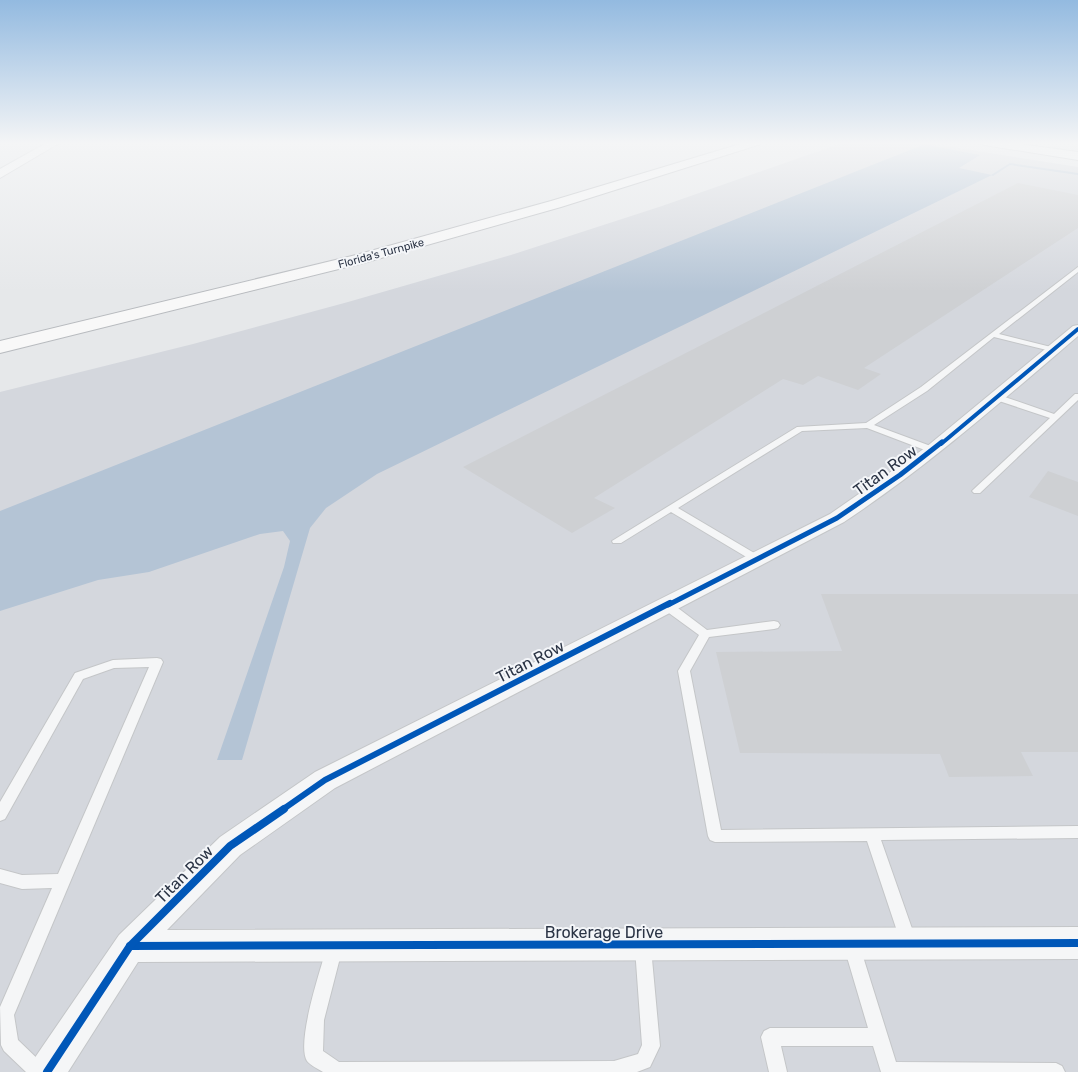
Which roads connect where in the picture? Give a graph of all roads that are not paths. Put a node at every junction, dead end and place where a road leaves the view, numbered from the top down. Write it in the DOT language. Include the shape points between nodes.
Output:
graph roads {
  1 [pos="556,192"];
  2 [pos="596,192"];
  3 [pos="1078,269"];
  4 [pos="19,327"];
  5 [pos="993,335"];
  6 [pos="1075,335"];
  7 [pos="0,347"];
  8 [pos="1052,350"];
  9 [pos="1078,396"];
  10 [pos="996,397"];
  11 [pos="1055,417"];
  12 [pos="868,425"];
  13 [pos="933,450"];
  14 [pos="978,491"];
  15 [pos="671,508"];
  16 [pos="617,541"];
  17 [pos="757,559"];
  18 [pos="666,605"];
  19 [pos="774,625"];
  20 [pos="705,634"];
  21 [pos="0,815"];
  22 [pos="1078,832"];
  23 [pos="872,834"];
  24 [pos="0,876"];
  25 [pos="63,880"];
  26 [pos="909,943"];
  27 [pos="1078,943"];
  28 [pos="643,944"];
  29 [pos="851,944"];
  30 [pos="335,945"];
  31 [pos="130,946"];
  32 [pos="3,1017"];
  33 [pos="879,1037"];
  34 [pos="890,1071"];
  35 [pos="39,1072"];
  36 [pos="47,1072"];
  37 [pos="778,1072"];
  38 [pos="1056,1072"];
  1 -- 4 [label="main road, Florida's Turnpike" via="261,271"];
  2 -- 7 [label="main road, Florida's Turnpike" via="370,256"];
  3 -- 5 [label="lane"];
  5 -- 8 [label="lane"];
  5 -- 12 [label="lane" via="924,389"];
  6 -- 8 [label="street, Titan Row"];
  8 -- 10 [label="street, Titan Row"];
  9 -- 11 [label="lane"];
  10 -- 11 [label="lane"];
  10 -- 13 [label="street, Titan Row"];
  11 -- 14 [label="lane"];
  12 -- 13 [label="lane"];
  12 -- 15 [label="lane" via="800,428"];
  13 -- 17 [label="street, Titan Row" via="879,492 838,518"];
  15 -- 16 [label="lane"];
  15 -- 17 [label="lane"];
  17 -- 18 [label="street, Titan Row"];
  18 -- 20 [label="lane"];
  18 -- 31 [label="street, Titan Row" via="326,780 230,846"];
  19 -- 20 [label="lane"];
  20 -- 23 [label="lane" via="684,671 714,836"];
  21 -- 25 [label="lane" via="79,676 113,664 157,662"];
  22 -- 23 [label="lane"];
  23 -- 26 [label="lane"];
  24 -- 25 [label="lane" via="22,882"];
  25 -- 32 [label="lane"];
  26 -- 27 [label="street, Brokerage Drive"];
  26 -- 29 [label="street, Brokerage Drive"];
  28 -- 29 [label="street, Brokerage Drive"];
  28 -- 30 [label="street, Brokerage Drive"];
  28 -- 30 [label="lane" via="651,1046 644,1061 614,1070 357,1071 337,1071 314,1056 315,1020"];
  29 -- 33 [label="lane"];
  30 -- 31 [label="street, Brokerage Drive"];
  31 -- 36 [label="street, Titan Row"];
  32 -- 35 [label="lane" via="10,1045"];
  33 -- 34 [label="lane"];
  33 -- 37 [label="lane" via="770,1037"];
  34 -- 38 [label="lane"];
}
